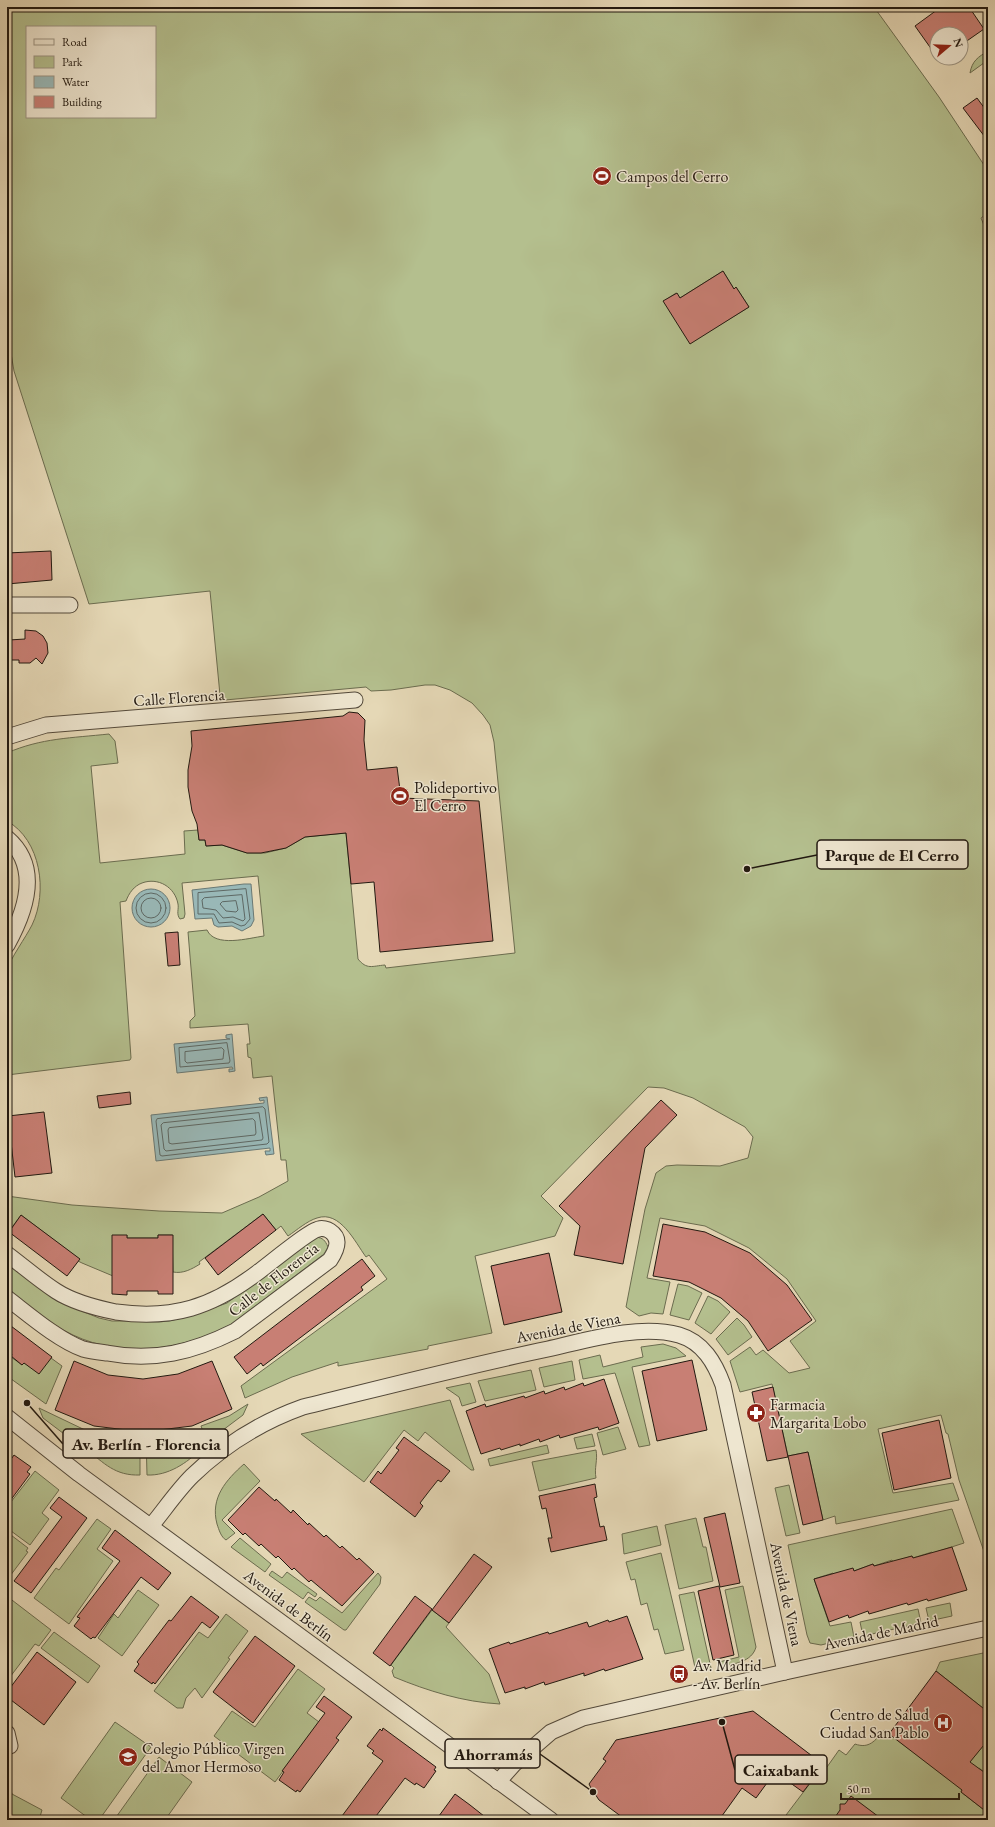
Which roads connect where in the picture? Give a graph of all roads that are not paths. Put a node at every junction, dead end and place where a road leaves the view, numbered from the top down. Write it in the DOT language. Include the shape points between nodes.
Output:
graph roads {
  1 [pos="7,605"];
  2 [pos="70,605"];
  3 [pos="356,700"];
  4 [pos="7,738"];
  5 [pos="7,838"];
  6 [pos="7,945"];
  7 [pos="7,1254"];
  8 [pos="7,1298"];
  9 [pos="7,1417"];
  10 [pos="151,1526"];
  11 [pos="988,1628"];
  12 [pos="785,1672"];
  13 [pos="498,1782"];
  14 [pos="551,1820"];
  1 -- 2 [label="street"];
  3 -- 4 [label="street, Calle Florencia" via="46,724"];
  5 -- 6 [label="street" via="22,856 28,883 23,913"];
  7 -- 8 [label="street, Calle de Florencia" via="56,1292 77,1301 99,1309 158,1315 196,1307 224,1296 311,1231 320,1228 328,1230 335,1235 337,1242 336,1252 330,1260 235,1331 190,1350 162,1356 119,1356 83,1349 58,1335"];
  9 -- 10 [label="street, Avenida de Berlín"];
  10 -- 12 [label="street, Avenida de Viena" via="177,1492 198,1471 227,1446 279,1415 485,1362 600,1338 636,1332 680,1335 697,1343 706,1352 714,1363 723,1385"];
  10 -- 13 [label="street, Avenida de Berlín"];
  11 -- 12 [label="street, Avenida de Madrid"];
  12 -- 13 [label="street, Avenida de Madrid" via="583,1718 551,1732 514,1764"];
  13 -- 14 [label="street, Avenida de Berlín"];
}
